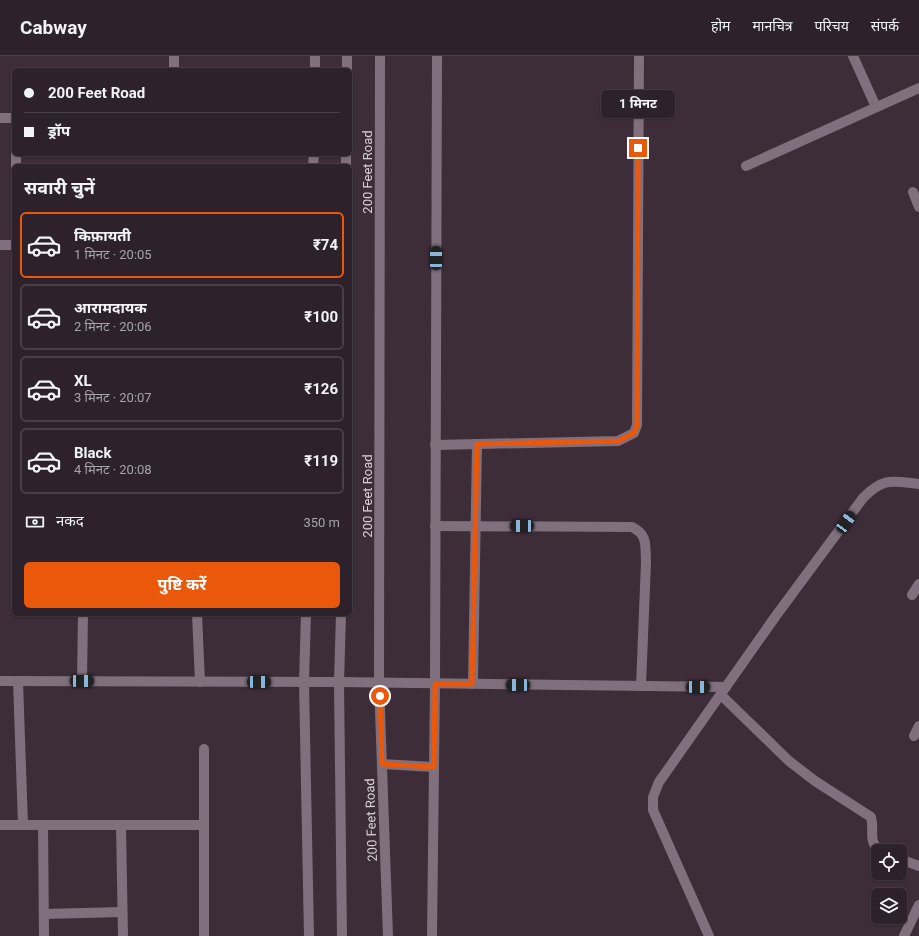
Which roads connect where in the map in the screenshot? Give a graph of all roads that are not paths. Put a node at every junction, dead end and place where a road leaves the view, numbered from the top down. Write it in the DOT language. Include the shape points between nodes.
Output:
graph roads {
  1 [pos="174,56"];
  2 [pos="315,56"];
  3 [pos="347,56"];
  4 [pos="380,56"];
  5 [pos="437,56"];
  6 [pos="639,56"];
  7 [pos="853,56"];
  8 [pos="174,68"];
  9 [pos="315,68"];
  10 [pos="347,68"];
  11 [pos="919,88"];
  12 [pos="876,107"];
  13 [pos="0,118"];
  14 [pos="12,118"];
  15 [pos="746,166"];
  16 [pos="912,192"];
  17 [pos="919,207"];
  18 [pos="0,245"];
  19 [pos="12,245"];
  20 [pos="477,444"];
  21 [pos="435,445"];
  22 [pos="919,484"];
  23 [pos="475,525"];
  24 [pos="435,526"];
  25 [pos="919,584"];
  26 [pos="912,596"];
  27 [pos="82,616"];
  28 [pos="197,616"];
  29 [pos="306,616"];
  30 [pos="340,616"];
  31 [pos="0,681"];
  32 [pos="18,681"];
  33 [pos="82,681"];
  34 [pos="200,682"];
  35 [pos="304,682"];
  36 [pos="339,682"];
  37 [pos="379,682"];
  38 [pos="435,684"];
  39 [pos="472,684"];
  40 [pos="641,686"];
  41 [pos="723,691"];
  42 [pos="919,726"];
  43 [pos="914,736"];
  44 [pos="204,749"];
  45 [pos="382,764"];
  46 [pos="434,767"];
  47 [pos="0,825"];
  48 [pos="23,825"];
  49 [pos="43,825"];
  50 [pos="121,825"];
  51 [pos="204,825"];
  52 [pos="874,844"];
  53 [pos="907,862"];
  54 [pos="919,866"];
  55 [pos="919,905"];
  56 [pos="122,912"];
  57 [pos="44,914"];
  58 [pos="44,936"];
  59 [pos="123,936"];
  60 [pos="204,936"];
  61 [pos="309,936"];
  62 [pos="342,936"];
  63 [pos="388,936"];
  64 [pos="432,936"];
  65 [pos="710,936"];
  66 [pos="904,936"];
  1 -- 8 [label="street"];
  2 -- 9 [label="street"];
  3 -- 10 [label="street"];
  4 -- 37 [label="street, 200 Feet Road"];
  5 -- 21 [label="street"];
  6 -- 20 [label="street" via="637,425 634,433 618,441"];
  7 -- 12 [label="street"];
  11 -- 12 [label="street"];
  12 -- 15 [label="street"];
  13 -- 14 [label="street"];
  16 -- 17 [label="street"];
  18 -- 19 [label="street"];
  20 -- 21 [label="street"];
  20 -- 23 [label="street"];
  21 -- 24 [label="street"];
  22 -- 41 [label="street" via="884,482 863,498"];
  23 -- 24 [label="street"];
  23 -- 39 [label="street"];
  23 -- 40 [label="street" via="632,527 640,532 645,542 646,562"];
  24 -- 38 [label="street"];
  25 -- 26 [label="street"];
  27 -- 33 [label="street"];
  28 -- 34 [label="street"];
  29 -- 35 [label="street"];
  30 -- 36 [label="street"];
  31 -- 32 [label="street"];
  32 -- 33 [label="street"];
  32 -- 48 [label="street"];
  33 -- 34 [label="street"];
  34 -- 35 [label="street"];
  35 -- 36 [label="street"];
  35 -- 61 [label="street"];
  36 -- 37 [label="street"];
  36 -- 62 [label="street"];
  37 -- 38 [label="street"];
  37 -- 45 [label="street, 200 Feet Road"];
  38 -- 39 [label="street"];
  38 -- 46 [label="street"];
  39 -- 40 [label="street"];
  40 -- 41 [label="street"];
  41 -- 52 [label="street" via="789,761 871,817 874,824 871,834"];
  41 -- 65 [label="street" via="659,782 653,797 653,810 658,824"];
  42 -- 43 [label="street"];
  44 -- 51 [label="street"];
  45 -- 46 [label="street"];
  45 -- 63 [label="street, 200 Feet Road"];
  46 -- 64 [label="street"];
  47 -- 48 [label="street"];
  48 -- 49 [label="street"];
  49 -- 50 [label="street"];
  49 -- 57 [label="street"];
  50 -- 51 [label="street"];
  50 -- 56 [label="street"];
  51 -- 60 [label="street"];
  53 -- 54 [label="street"];
  55 -- 66 [label="street"];
  56 -- 57 [label="street"];
  56 -- 59 [label="street"];
  57 -- 58 [label="street"];
}
